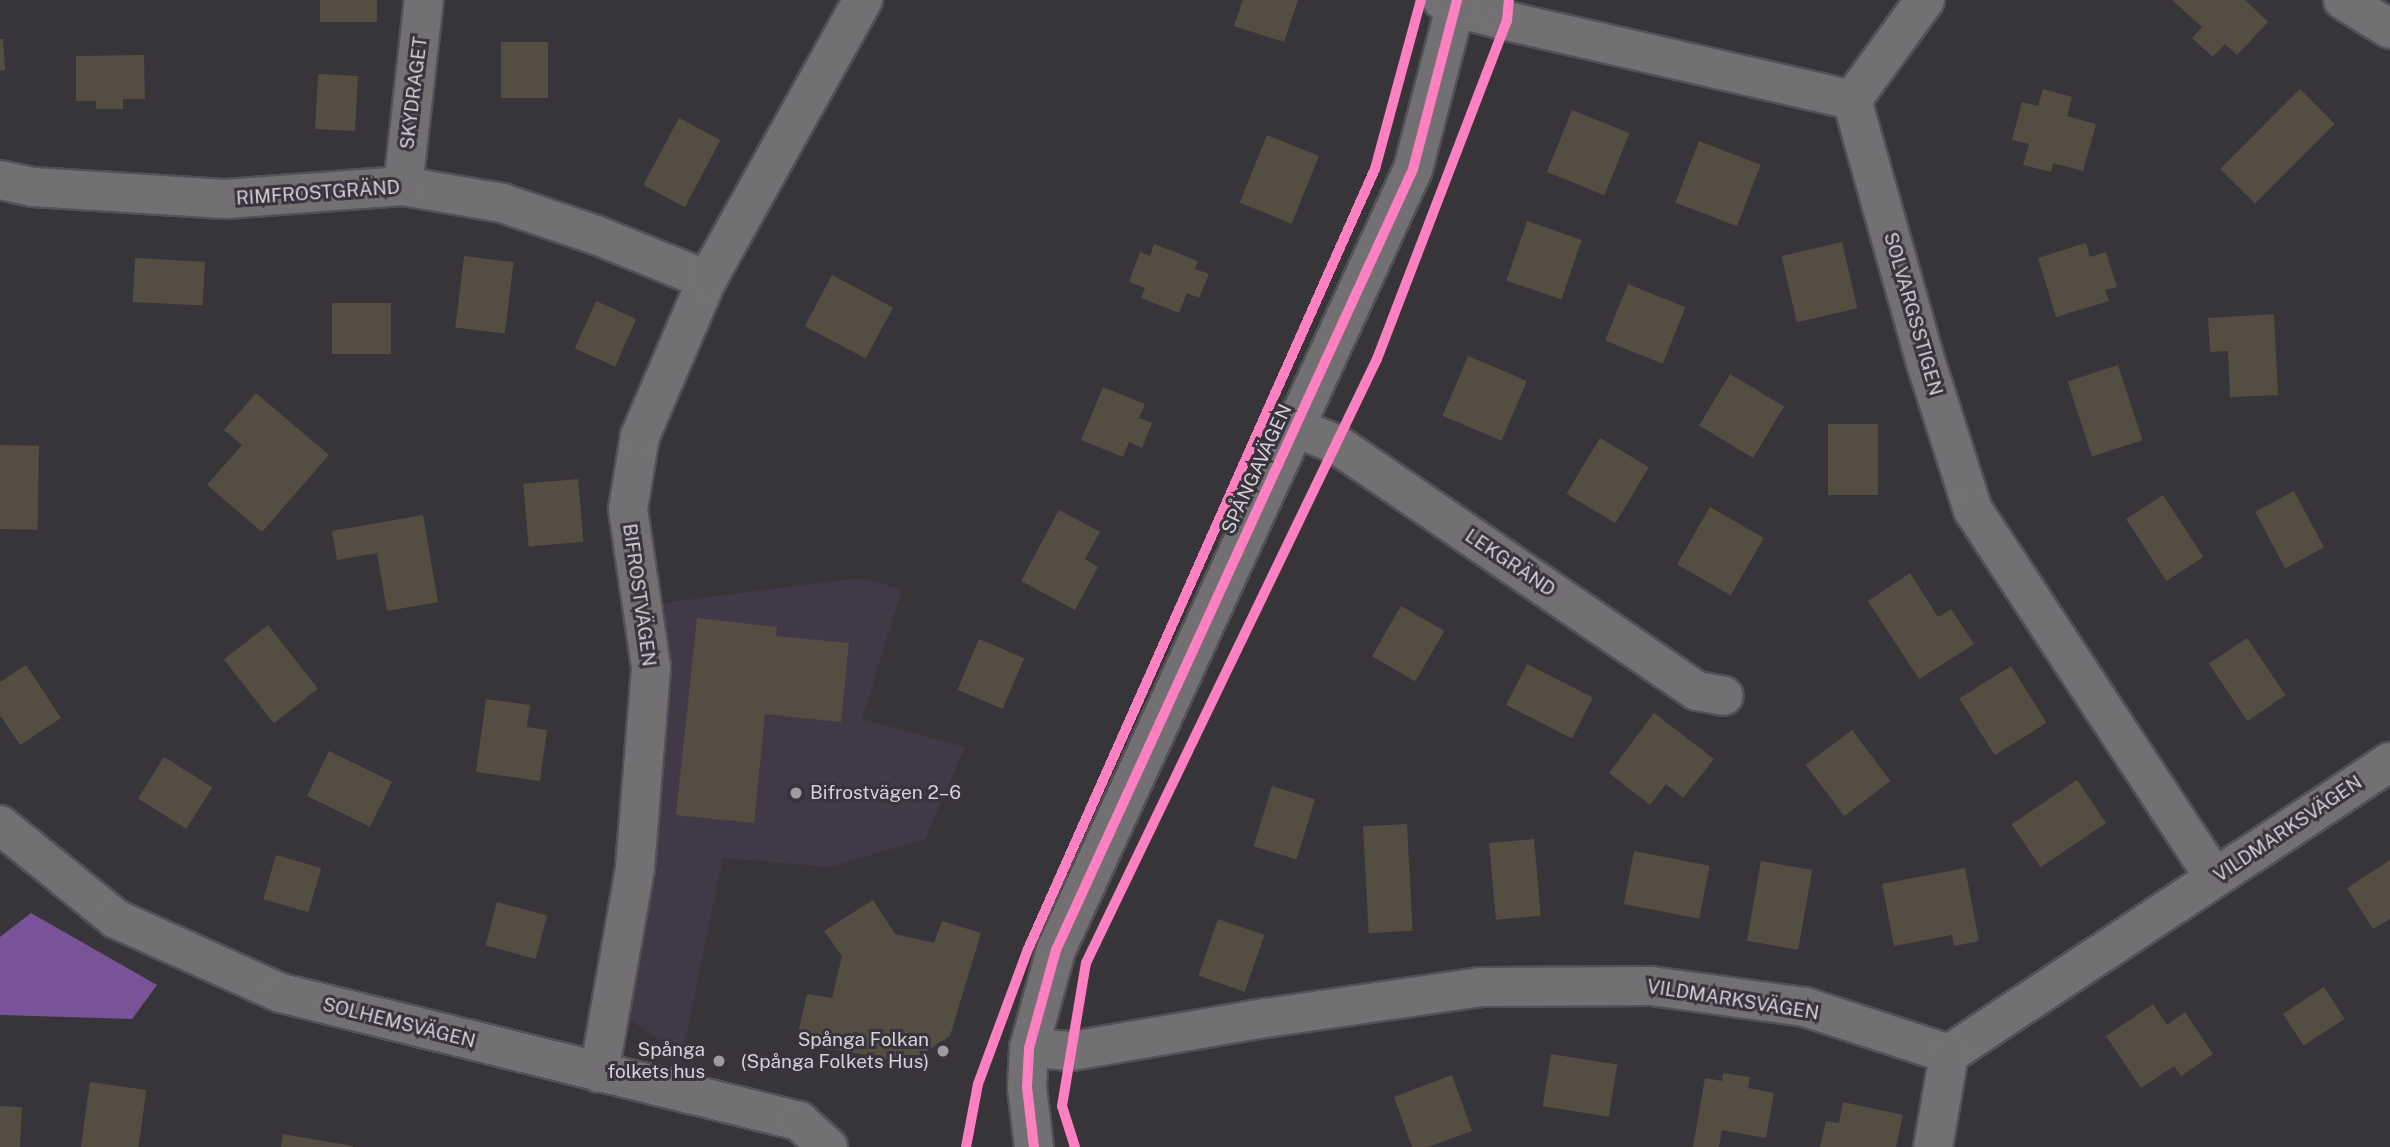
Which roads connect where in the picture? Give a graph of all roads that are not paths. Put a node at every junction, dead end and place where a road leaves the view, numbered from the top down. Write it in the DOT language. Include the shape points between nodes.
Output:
graph roads {
  1 [pos="424,0"];
  2 [pos="863,0"];
  3 [pos="1925,0"];
  4 [pos="2343,0"];
  5 [pos="1452,3"];
  6 [pos="2390,29"];
  7 [pos="1852,100"];
  8 [pos="0,180"];
  9 [pos="403,186"];
  10 [pos="707,280"];
  11 [pos="1296,428"];
  12 [pos="1724,696"];
  13 [pos="2390,762"];
  14 [pos="0,825"];
  15 [pos="2215,878"];
  16 [pos="1029,1048"];
  17 [pos="1949,1054"];
  18 [pos="598,1073"];
  19 [pos="828,1147"];
  20 [pos="1034,1147"];
  21 [pos="1933,1147"];
  1 -- 9 [label="street, SKYDRAGET"];
  2 -- 10 [label="street, BIFROSTVÄGEN"];
  3 -- 7 [label="street"];
  4 -- 6 [label="street"];
  5 -- 7 [label="street"];
  5 -- 11 [label="street, SPÅNGAVÄGEN" via="1413,169"];
  7 -- 15 [label="street, SOLVARGSSTIGEN" via="1973,510"];
  8 -- 9 [label="street, RIMFROSTGRÄND" via="33,187 225,199"];
  9 -- 10 [label="street, RIMFROSTGRÄND" via="502,203"];
  10 -- 18 [label="street, BIFROSTVÄGEN" via="640,436 628,509 651,667 635,868"];
  11 -- 12 [label="street, LEKGRÄND" via="1336,444 1697,691"];
  11 -- 16 [label="street, SPÅNGAVÄGEN" via="1056,950"];
  13 -- 15 [label="street, VILDMARKSVÄGEN"];
  14 -- 18 [label="street, SOLHEMSVÄGEN" via="116,919 281,993"];
  15 -- 17 [label="street, VILDMARKSVÄGEN"];
  16 -- 17 [label="street, VILDMARKSVÄGEN" via="1072,1052 1482,987 1651,986 1805,1007"];
  16 -- 20 [label="street, SPÅNGAVÄGEN" via="1027,1087"];
  17 -- 21 [label="street"];
  18 -- 19 [label="street, SOLHEMSVÄGEN" via="799,1121"];
}
